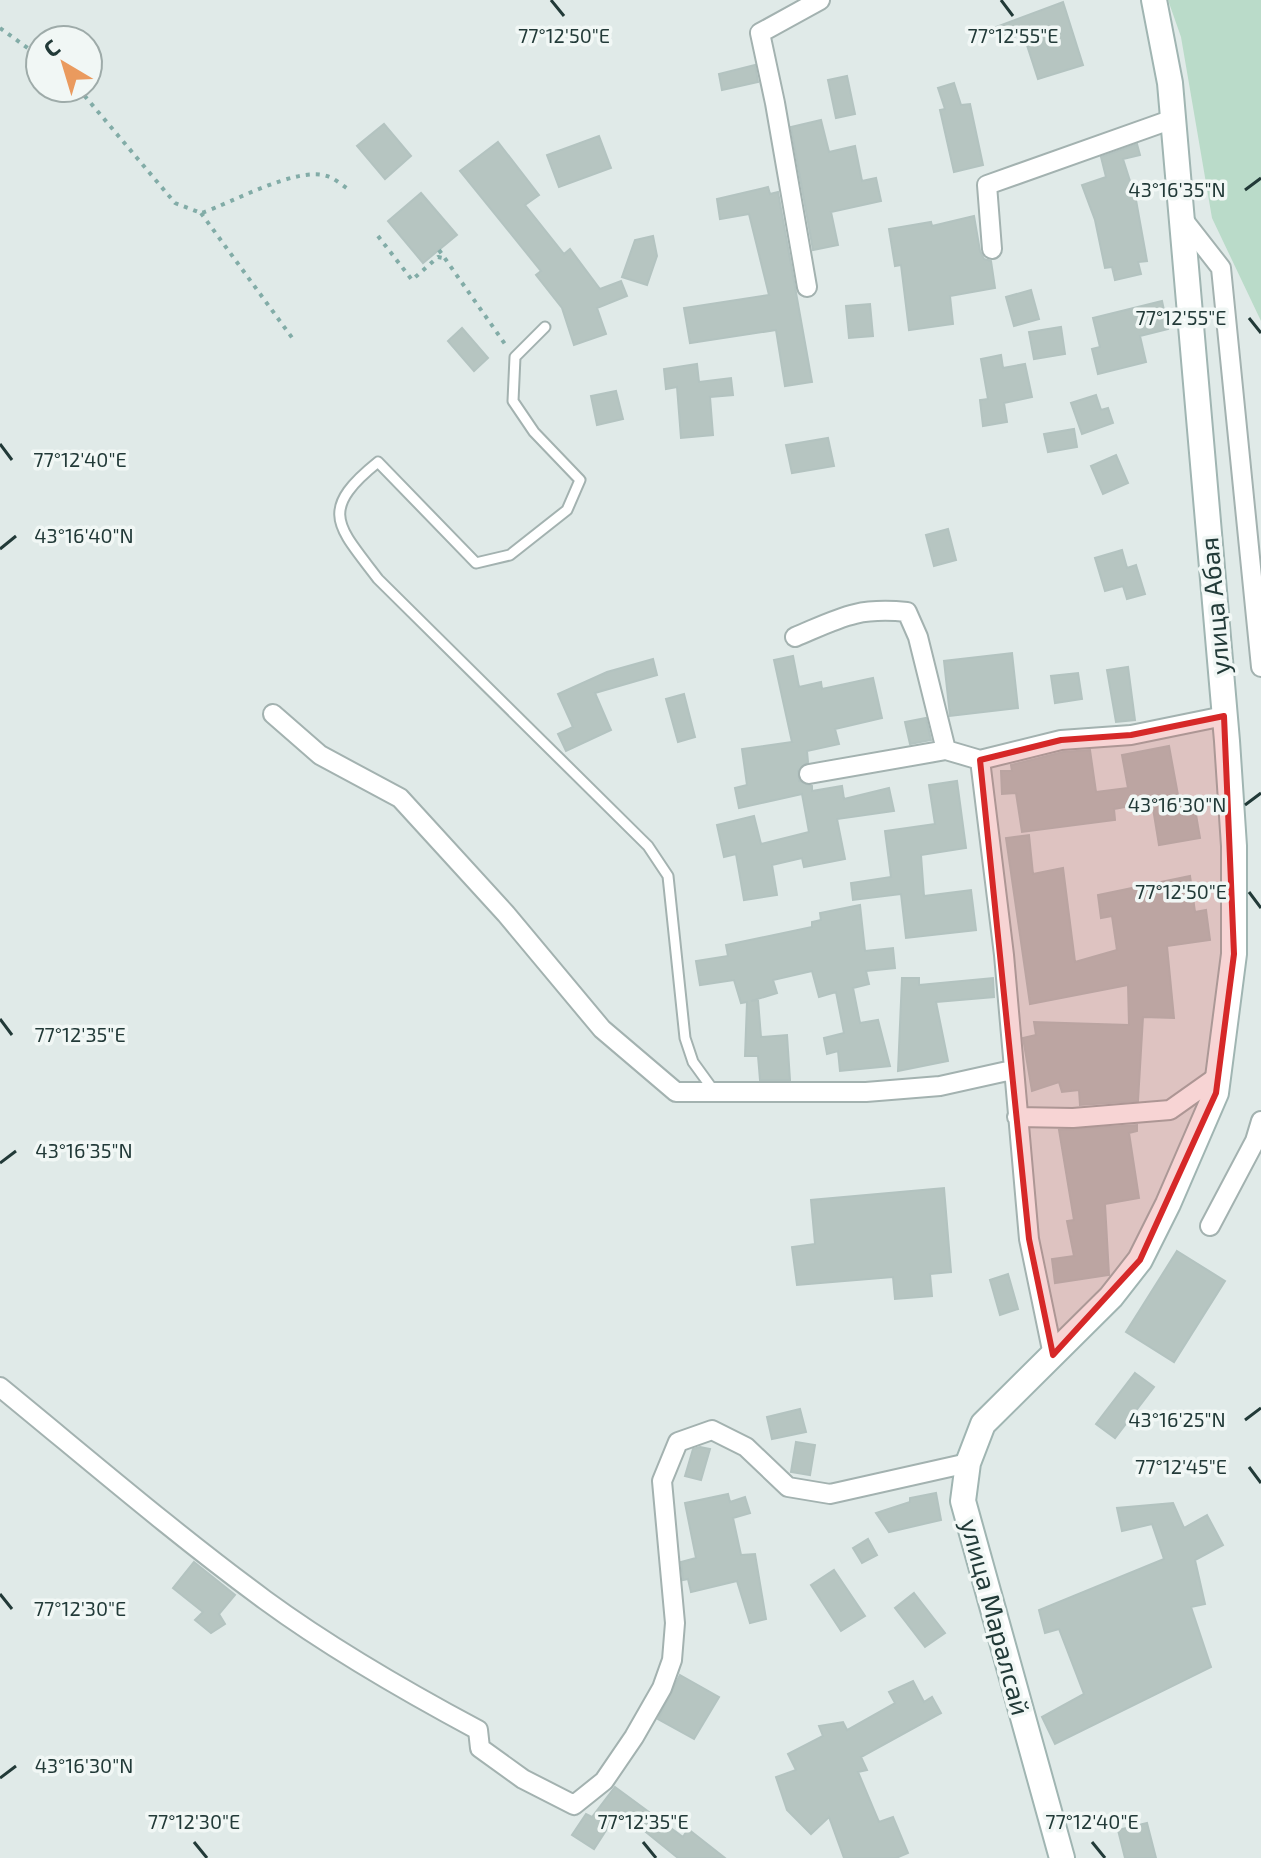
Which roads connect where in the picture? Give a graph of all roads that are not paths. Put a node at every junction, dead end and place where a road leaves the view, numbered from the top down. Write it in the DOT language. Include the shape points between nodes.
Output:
graph roads {
  1 [pos="820,0"];
  2 [pos="1154,0"];
  3 [pos="1173,119"];
  4 [pos="1181,215"];
  5 [pos="992,249"];
  6 [pos="807,287"];
  7 [pos="545,327"];
  8 [pos="795,637"];
  9 [pos="1261,667"];
  10 [pos="273,714"];
  11 [pos="1224,716"];
  12 [pos="946,750"];
  13 [pos="980,760"];
  14 [pos="809,774"];
  15 [pos="1012,1070"];
  16 [pos="1218,1076"];
  17 [pos="716,1094"];
  18 [pos="1017,1117"];
  19 [pos="1261,1121"];
  20 [pos="1168,1204"];
  21 [pos="1210,1226"];
  22 [pos="1053,1355"];
  23 [pos="0,1387"];
  24 [pos="968,1463"];
  25 [pos="1062,1858"];
  1 -- 6 [label="street" via="760,33"];
  2 -- 3 [label="street, улица Абая"];
  3 -- 4 [label="street, улица Абая"];
  3 -- 5 [label="street" via="987,185"];
  4 -- 9 [label="street" via="1221,268"];
  4 -- 11 [label="street, улица Абая"];
  7 -- 17 [label="lane" via="515,357 513,401 534,432 580,480 567,510 510,555 476,563 378,462 354,481 339,505 341,529 378,579 648,846 668,876 685,1038 693,1062"];
  8 -- 12 [label="street" via="854,612 907,612"];
  10 -- 17 [label="street" via="320,755 400,798 602,1029 676,1092"];
  11 -- 13 [label="street" via="1131,735 1061,740"];
  11 -- 16 [label="street, улица Абая" via="1234,846 1234,954"];
  12 -- 13 [label="street"];
  12 -- 14 [label="street"];
  13 -- 15 [label="street"];
  15 -- 17 [label="street" via="940,1086"];
  15 -- 18 [label="street"];
  16 -- 18 [label="street" via="1170,1110"];
  16 -- 20 [label="street, улица Абая" via="1216,1093"];
  18 -- 22 [label="street" via="1029,1239"];
  19 -- 21 [label="street"];
  20 -- 22 [label="street, улица Маралсай" via="1121,1285"];
  22 -- 24 [label="street, улица Маралсай" via="983,1424"];
  23 -- 24 [label="street" via="269,1603 341,1652 478,1730 480,1748 523,1779 574,1805 604,1781 634,1737 672,1660 675,1623 662,1481 678,1442 712,1430 746,1447 788,1487 830,1494"];
  24 -- 25 [label="street, улица Маралсай" via="963,1501"];
}
